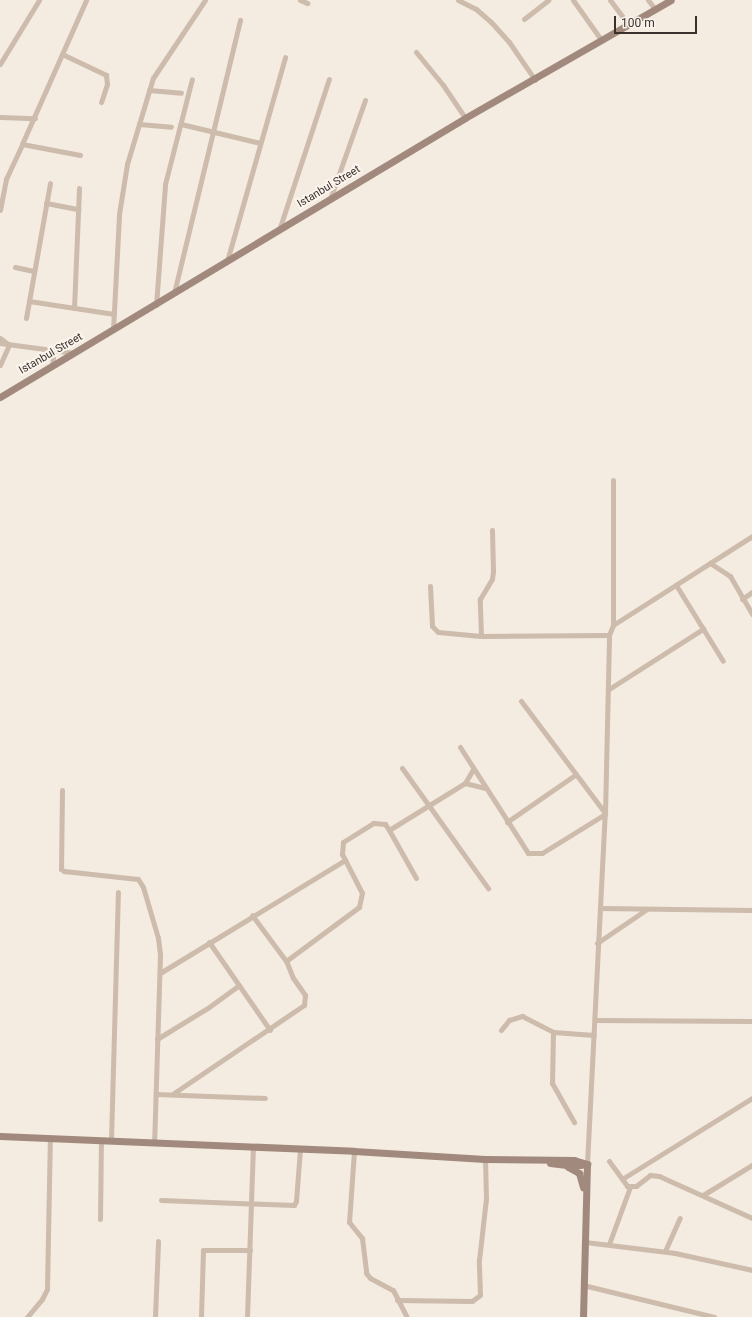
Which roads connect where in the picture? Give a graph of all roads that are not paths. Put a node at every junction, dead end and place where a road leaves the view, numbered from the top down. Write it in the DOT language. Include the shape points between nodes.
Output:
graph roads {
  1 [pos="39,0"];
  2 [pos="86,0"];
  3 [pos="205,0"];
  4 [pos="300,0"];
  5 [pos="458,0"];
  6 [pos="548,0"];
  7 [pos="573,0"];
  8 [pos="610,0"];
  9 [pos="648,0"];
  10 [pos="671,0"];
  11 [pos="307,3"];
  12 [pos="655,9"];
  13 [pos="524,19"];
  14 [pos="240,20"];
  15 [pos="628,25"];
  16 [pos="602,41"];
  17 [pos="416,52"];
  18 [pos="62,54"];
  19 [pos="285,57"];
  20 [pos="0,64"];
  21 [pos="192,79"];
  22 [pos="328,79"];
  23 [pos="535,80"];
  24 [pos="149,90"];
  25 [pos="181,93"];
  26 [pos="365,100"];
  27 [pos="102,102"];
  28 [pos="0,117"];
  29 [pos="35,118"];
  30 [pos="465,118"];
  31 [pos="139,124"];
  32 [pos="181,124"];
  33 [pos="172,128"];
  34 [pos="212,131"];
  35 [pos="260,143"];
  36 [pos="22,144"];
  37 [pos="80,156"];
  38 [pos="50,183"];
  39 [pos="79,188"];
  40 [pos="330,199"];
  41 [pos="46,203"];
  42 [pos="78,208"];
  43 [pos="0,210"];
  44 [pos="279,230"];
  45 [pos="227,261"];
  46 [pos="15,267"];
  47 [pos="34,271"];
  48 [pos="174,294"];
  49 [pos="29,301"];
  50 [pos="156,305"];
  51 [pos="74,308"];
  52 [pos="114,314"];
  53 [pos="26,318"];
  54 [pos="113,330"];
  55 [pos="0,338"];
  56 [pos="0,343"];
  57 [pos="9,345"];
  58 [pos="46,351"];
  59 [pos="75,353"];
  60 [pos="0,365"];
  61 [pos="52,367"];
  62 [pos="0,397"];
  63 [pos="613,480"];
  64 [pos="492,530"];
  65 [pos="752,536"];
  66 [pos="710,563"];
  67 [pos="676,585"];
  68 [pos="430,586"];
  69 [pos="752,592"];
  70 [pos="742,598"];
  71 [pos="752,614"];
  72 [pos="613,625"];
  73 [pos="703,629"];
  74 [pos="609,635"];
  75 [pos="481,636"];
  76 [pos="723,661"];
  77 [pos="609,689"];
  78 [pos="522,702"];
  79 [pos="460,747"];
  80 [pos="402,768"];
  81 [pos="473,769"];
  82 [pos="574,775"];
  83 [pos="465,783"];
  84 [pos="485,788"];
  85 [pos="62,790"];
  86 [pos="429,806"];
  87 [pos="605,814"];
  88 [pos="507,822"];
  89 [pos="389,830"];
  90 [pos="345,860"];
  91 [pos="416,878"];
  92 [pos="488,888"];
  93 [pos="118,892"];
  94 [pos="600,908"];
  95 [pos="648,909"];
  96 [pos="752,910"];
  97 [pos="252,915"];
  98 [pos="209,942"];
  99 [pos="597,943"];
  100 [pos="286,961"];
  101 [pos="160,973"];
  102 [pos="239,985"];
  103 [pos="595,1020"];
  104 [pos="752,1021"];
  105 [pos="270,1030"];
  106 [pos="501,1030"];
  107 [pos="553,1032"];
  108 [pos="594,1035"];
  109 [pos="157,1039"];
  110 [pos="174,1093"];
  111 [pos="156,1094"];
  112 [pos="265,1098"];
  113 [pos="752,1098"];
  114 [pos="574,1122"];
  115 [pos="0,1136"];
  116 [pos="50,1138"];
  117 [pos="101,1140"];
  118 [pos="111,1140"];
  119 [pos="154,1142"];
  120 [pos="252,1146"];
  121 [pos="300,1149"];
  122 [pos="354,1151"];
  123 [pos="485,1159"];
  124 [pos="528,1160"];
  125 [pos="609,1162"];
  126 [pos="587,1164"];
  127 [pos="564,1165"];
  128 [pos="752,1165"];
  129 [pos="622,1179"];
  130 [pos="630,1187"];
  131 [pos="703,1195"];
  132 [pos="161,1200"];
  133 [pos="251,1202"];
  134 [pos="586,1202"];
  135 [pos="680,1218"];
  136 [pos="752,1218"];
  137 [pos="100,1219"];
  138 [pos="158,1241"];
  139 [pos="584,1242"];
  140 [pos="609,1244"];
  141 [pos="250,1250"];
  142 [pos="665,1251"];
  143 [pos="752,1270"];
  144 [pos="584,1285"];
  145 [pos="397,1300"];
  146 [pos="27,1317"];
  147 [pos="155,1317"];
  148 [pos="200,1317"];
  149 [pos="247,1317"];
  150 [pos="407,1317"];
  151 [pos="583,1317"];
  152 [pos="714,1317"];
  1 -- 20 [label="street"];
  2 -- 18 [label="street"];
  3 -- 24 [label="street" via="153,78"];
  4 -- 11 [label="street"];
  5 -- 23 [label="street" via="476,9 491,22 509,42"];
  6 -- 13 [label="street"];
  7 -- 16 [label="street"];
  8 -- 15 [label="street"];
  9 -- 12 [label="street"];
  10 -- 12 [label="street, Istanbul Street"];
  12 -- 15 [label="street, Istanbul Street"];
  14 -- 34 [label="street"];
  15 -- 16 [label="street, Istanbul Street"];
  16 -- 23 [label="street, Istanbul Street"];
  17 -- 30 [label="street" via="443,85"];
  18 -- 27 [label="street" via="106,75 107,84"];
  18 -- 29 [label="street"];
  19 -- 35 [label="street"];
  21 -- 32 [label="street"];
  22 -- 44 [label="street"];
  23 -- 30 [label="street, Istanbul Street"];
  24 -- 25 [label="street"];
  24 -- 31 [label="street"];
  26 -- 40 [label="street"];
  28 -- 29 [label="street"];
  29 -- 36 [label="street"];
  30 -- 40 [label="street, Istanbul Street"];
  31 -- 33 [label="street"];
  31 -- 52 [label="street" via="120,192"];
  32 -- 34 [label="street"];
  32 -- 50 [label="street" via="165,184"];
  34 -- 35 [label="street"];
  34 -- 48 [label="street"];
  35 -- 45 [label="street"];
  36 -- 37 [label="street"];
  36 -- 43 [label="street" via="6,179"];
  38 -- 41 [label="street"];
  39 -- 42 [label="street"];
  40 -- 44 [label="street, Istanbul Street"];
  41 -- 42 [label="street"];
  41 -- 47 [label="street"];
  42 -- 51 [label="street"];
  44 -- 45 [label="street, Istanbul Street"];
  45 -- 48 [label="street, Istanbul Street"];
  46 -- 47 [label="street"];
  47 -- 49 [label="street"];
  48 -- 50 [label="street, Istanbul Street"];
  49 -- 51 [label="street"];
  49 -- 53 [label="street"];
  50 -- 54 [label="street, Istanbul Street"];
  51 -- 52 [label="street"];
  52 -- 54 [label="street"];
  54 -- 59 [label="street, Istanbul Street"];
  55 -- 57 [label="street"];
  56 -- 57 [label="street"];
  57 -- 58 [label="street"];
  57 -- 60 [label="street"];
  58 -- 59 [label="street"];
  58 -- 61 [label="street" via="54,358"];
  59 -- 61 [label="street, Istanbul Street"];
  61 -- 62 [label="street, Istanbul Street"];
  63 -- 72 [label="street"];
  64 -- 75 [label="street" via="493,571 491,581 480,599"];
  65 -- 66 [label="street"];
  66 -- 67 [label="street"];
  66 -- 70 [label="street" via="730,576"];
  67 -- 72 [label="street"];
  67 -- 73 [label="street"];
  68 -- 75 [label="street" via="432,623 435,630"];
  69 -- 70 [label="street"];
  70 -- 71 [label="street"];
  72 -- 74 [label="street"];
  73 -- 76 [label="street"];
  73 -- 77 [label="street"];
  74 -- 75 [label="street"];
  74 -- 77 [label="street"];
  77 -- 87 [label="street"];
  78 -- 82 [label="street"];
  79 -- 81 [label="street"];
  80 -- 86 [label="street"];
  81 -- 83 [label="street"];
  81 -- 84 [label="street"];
  82 -- 87 [label="street"];
  82 -- 88 [label="street"];
  83 -- 84 [label="street"];
  83 -- 86 [label="street"];
  84 -- 88 [label="street"];
  85 -- 101 [label="street" via="61,869 64,872 132,877 141,882 158,938"];
  86 -- 89 [label="street"];
  86 -- 92 [label="street"];
  87 -- 88 [label="street" via="537,854 524,850"];
  87 -- 94 [label="street"];
  89 -- 90 [label="street" via="385,824 373,823 343,842"];
  89 -- 91 [label="street"];
  90 -- 97 [label="street"];
  90 -- 100 [label="street" via="362,893 359,907"];
  93 -- 118 [label="street"];
  94 -- 95 [label="street"];
  94 -- 99 [label="street"];
  95 -- 96 [label="street"];
  95 -- 99 [label="street"];
  97 -- 98 [label="street"];
  97 -- 100 [label="street"];
  98 -- 101 [label="street"];
  98 -- 102 [label="street"];
  99 -- 103 [label="street"];
  100 -- 105 [label="street" via="306,1000 302,1008"];
  101 -- 109 [label="street"];
  102 -- 105 [label="street"];
  102 -- 109 [label="street"];
  103 -- 104 [label="street"];
  103 -- 108 [label="street"];
  105 -- 110 [label="street"];
  106 -- 107 [label="street" via="509,1020 522,1016"];
  107 -- 108 [label="street"];
  107 -- 114 [label="street" via="552,1083"];
  108 -- 126 [label="street"];
  109 -- 111 [label="street"];
  110 -- 111 [label="street"];
  110 -- 112 [label="street"];
  111 -- 119 [label="street"];
  113 -- 129 [label="street"];
  115 -- 116 [label="street"];
  116 -- 117 [label="street"];
  116 -- 146 [label="street" via="47,1289"];
  117 -- 118 [label="street"];
  117 -- 137 [label="street"];
  118 -- 119 [label="street"];
  119 -- 120 [label="street"];
  120 -- 121 [label="street"];
  120 -- 133 [label="street"];
  121 -- 122 [label="street"];
  121 -- 133 [label="street" via="295,1203 288,1206"];
  122 -- 123 [label="street"];
  122 -- 145 [label="street" via="349,1222 362,1238 366,1273 392,1290"];
  123 -- 124 [label="street"];
  123 -- 145 [label="street" via="486,1199 479,1260 480,1295 472,1301"];
  124 -- 126 [label="street" via="574,1160"];
  124 -- 127 [label="street"];
  125 -- 129 [label="street"];
  126 -- 127 [label="street"];
  126 -- 134 [label="street"];
  127 -- 134 [label="street" via="580,1175"];
  128 -- 131 [label="street"];
  129 -- 130 [label="street"];
  130 -- 131 [label="street" via="636,1186 650,1175 656,1175"];
  130 -- 140 [label="street"];
  131 -- 136 [label="street"];
  132 -- 133 [label="street"];
  133 -- 141 [label="street"];
  134 -- 139 [label="street"];
  135 -- 142 [label="street"];
  138 -- 147 [label="street"];
  139 -- 140 [label="street"];
  139 -- 144 [label="street"];
  140 -- 142 [label="street"];
  141 -- 148 [label="street" via="203,1250"];
  141 -- 149 [label="street"];
  142 -- 143 [label="street"];
  144 -- 151 [label="street"];
  144 -- 152 [label="street"];
  145 -- 150 [label="street"];
}
